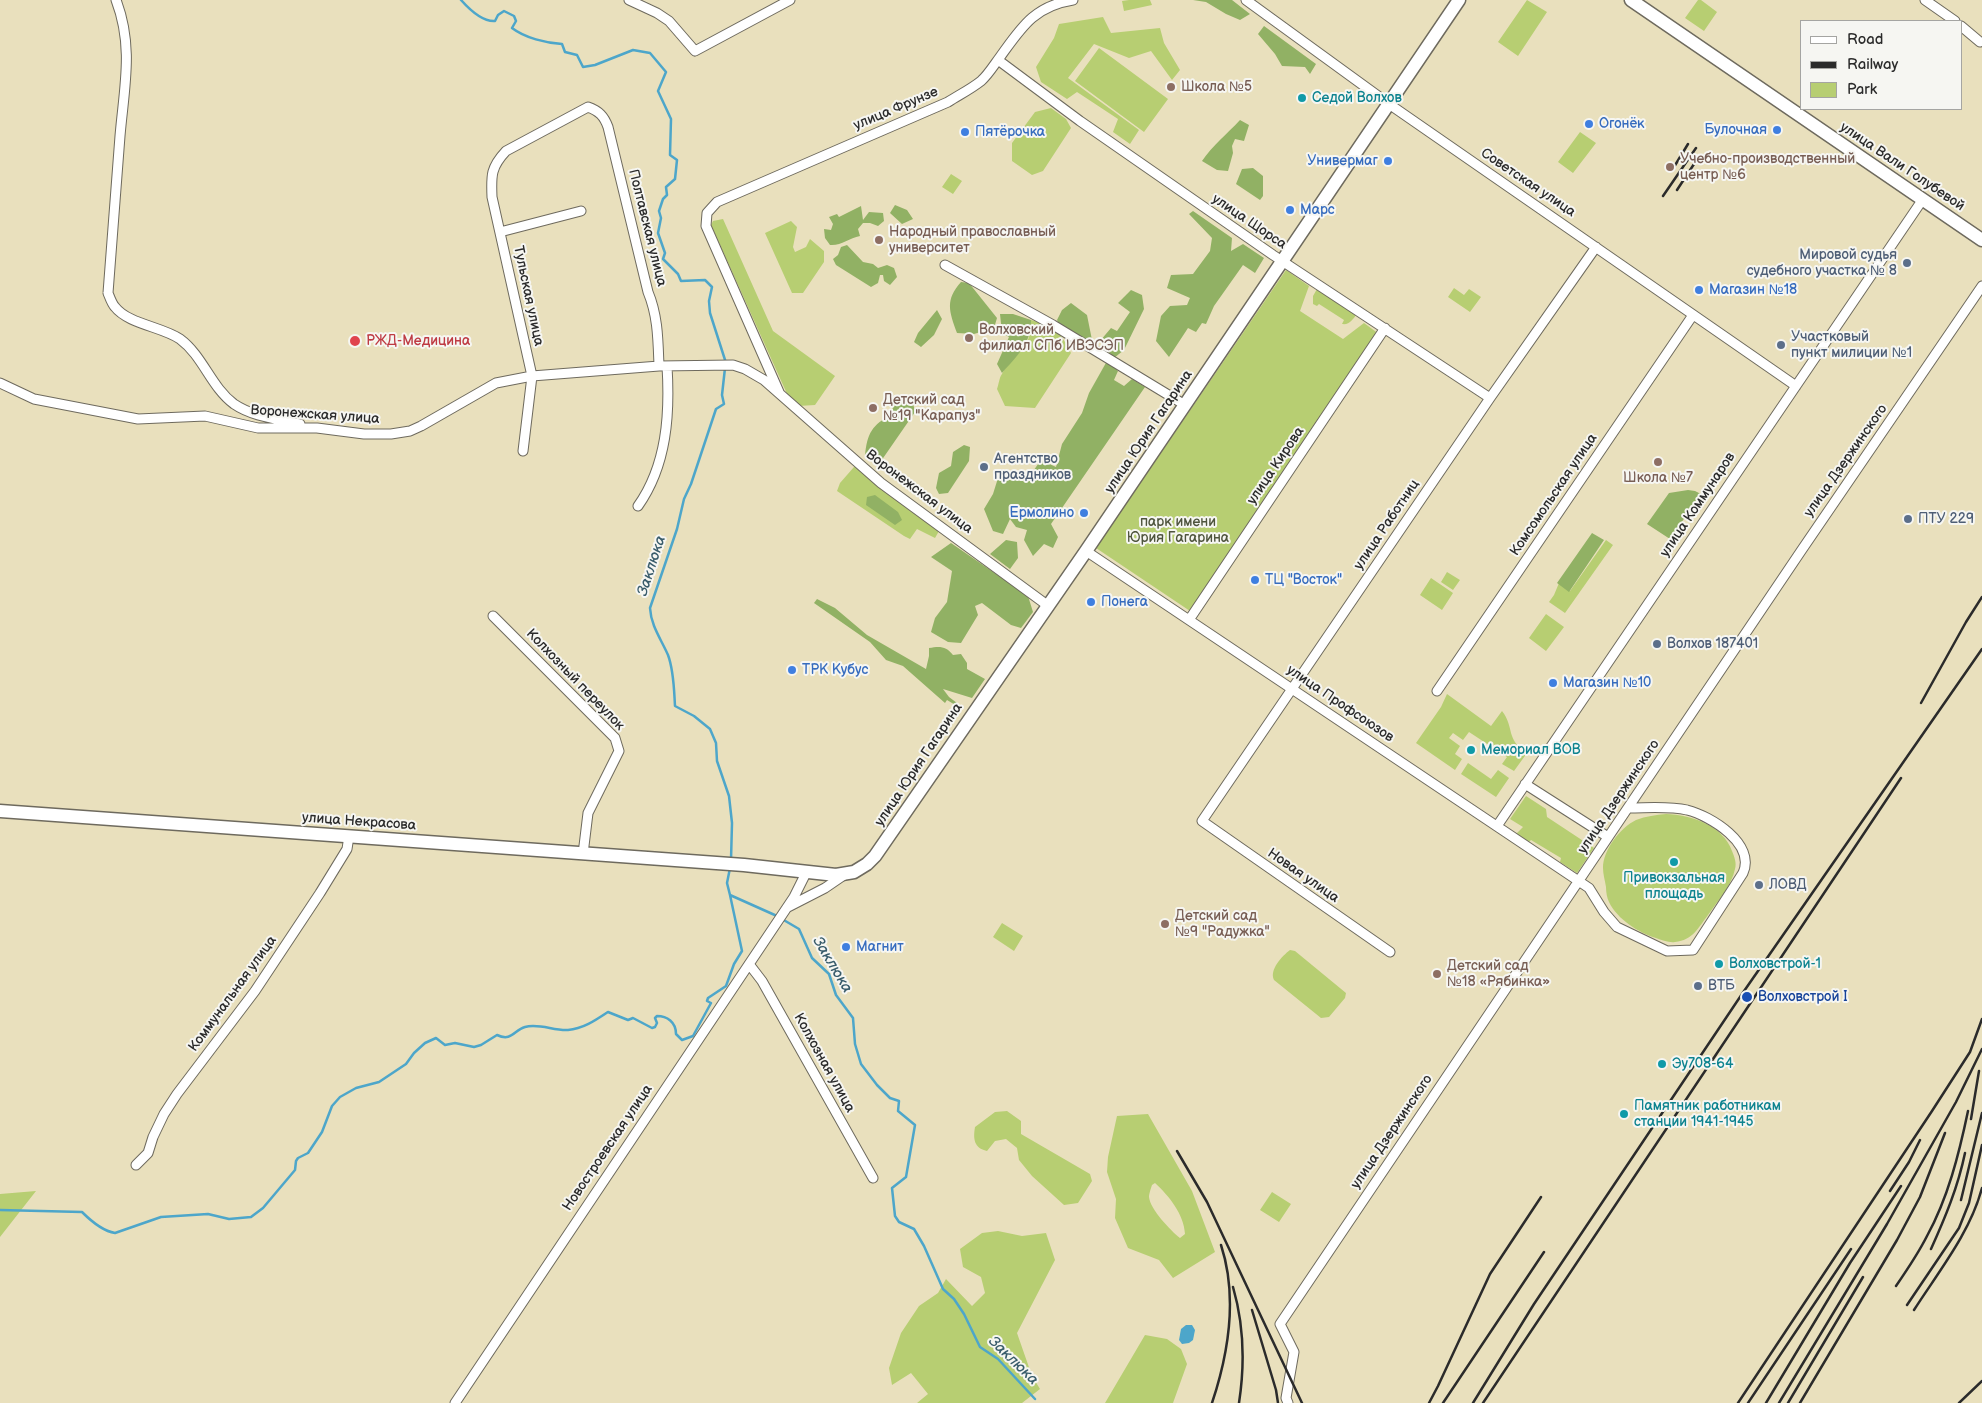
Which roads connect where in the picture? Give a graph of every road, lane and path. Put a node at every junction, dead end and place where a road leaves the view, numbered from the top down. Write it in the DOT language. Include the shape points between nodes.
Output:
graph roads {
  1 [pos="116,0"];
  2 [pos="629,0"];
  3 [pos="790,0"];
  4 [pos="1073,0"];
  5 [pos="1246,0"];
  6 [pos="1459,0"];
  7 [pos="1631,0"];
  8 [pos="1925,0"];
  9 [pos="1954,20"];
  10 [pos="1962,27"];
  11 [pos="1980,42"];
  12 [pos="998,60"];
  13 [pos="1389,104"];
  14 [pos="588,106"];
  15 [pos="1923,199"];
  16 [pos="581,211"];
  17 [pos="707,213"];
  18 [pos="500,232"];
  19 [pos="1982,240"];
  20 [pos="1596,247"];
  21 [pos="1282,261"];
  22 [pos="945,265"];
  23 [pos="1982,286"];
  24 [pos="1693,314"];
  25 [pos="1386,328"];
  26 [pos="663,366"];
  27 [pos="532,376"];
  28 [pos="0,383"];
  29 [pos="1796,386"];
  30 [pos="780,394"];
  31 [pos="1490,398"];
  32 [pos="1185,405"];
  33 [pos="317,428"];
  34 [pos="522,451"];
  35 [pos="638,506"];
  36 [pos="1086,551"];
  37 [pos="1047,604"];
  38 [pos="493,616"];
  39 [pos="1189,620"];
  40 [pos="1292,689"];
  41 [pos="1437,691"];
  42 [pos="1525,784"];
  43 [pos="1629,808"];
  44 [pos="0,810"];
  45 [pos="1202,821"];
  46 [pos="1497,826"];
  47 [pos="349,836"];
  48 [pos="1608,837"];
  49 [pos="584,854"];
  50 [pos="807,871"];
  51 [pos="850,873"];
  52 [pos="1579,881"];
  53 [pos="786,908"];
  54 [pos="1390,952"];
  55 [pos="749,964"];
  56 [pos="136,1165"];
  57 [pos="873,1178"];
  58 [pos="455,1403"];
  59 [pos="1288,1403"];
  1 -- 33 [label="street" via="122,16 127,64 108,293 115,308 177,337 189,346 223,394 235,404 256,414"];
  2 -- 3 [label="street" via="669,21 695,51"];
  4 -- 12 [label="street, улица Фрунзе" via="1056,2 1041,10 1022,26"];
  5 -- 13 [label="street, Советская улица"];
  6 -- 13 [label="main road, улица Юрия Гагарина"];
  7 -- 15 [label="main road, улица Вали Голубевой"];
  8 -- 9 [label="street"];
  10 -- 11 [label="street"];
  12 -- 17 [label="street, улица Фрунзе" via="981,81 948,102 717,202"];
  12 -- 21 [label="street, улица Щорса"];
  13 -- 20 [label="street, Советская улица"];
  13 -- 21 [label="main road, улица Юрия Гагарина"];
  14 -- 18 [label="street, Тульская улица" via="506,151 495,162 491,176 492,196"];
  14 -- 26 [label="street, Полтавская улица" via="598,110 608,127 657,320"];
  15 -- 19 [label="main road, улица Вали Голубевой"];
  15 -- 29 [label="street, улица Коммунаров"];
  16 -- 18 [label="street"];
  17 -- 30 [label="street, Воронежская улица" via="706,226"];
  18 -- 27 [label="street, Тульская улица"];
  20 -- 24 [label="street, Советская улица"];
  20 -- 31 [label="street, улица Работниц"];
  21 -- 25 [label="street, улица Щорса"];
  21 -- 32 [label="main road, улица Юрия Гагарина"];
  22 -- 32 [label="street" via="1053,325"];
  23 -- 43 [label="street, улица Дзержинского"];
  24 -- 29 [label="street, Советская улица"];
  24 -- 41 [label="street, Комсомольская улица"];
  25 -- 31 [label="street, улица Щорса"];
  25 -- 39 [label="street, улица Кирова"];
  26 -- 27 [label="street, Воронежская улица"];
  26 -- 30 [label="street, Воронежская улица" via="733,365 764,380"];
  26 -- 35 [label="street, Полтавская улица" via="669,404 666,434 650,489"];
  27 -- 33 [label="street, Воронежская улица" via="496,382 410,431 364,434"];
  27 -- 34 [label="street, Тульская улица"];
  28 -- 33 [label="street, Воронежская улица" via="34,399 138,419 205,416 258,428"];
  29 -- 42 [label="street, улица Коммунаров"];
  30 -- 37 [label="street, Воронежская улица" via="881,483"];
  31 -- 40 [label="street, улица Работниц"];
  32 -- 36 [label="main road, улица Юрия Гагарина"];
  36 -- 37 [label="main road, улица Юрия Гагарина"];
  36 -- 39 [label="street, улица Профсоюзов"];
  37 -- 51 [label="main road, улица Юрия Гагарина" via="897,826 868,864"];
  38 -- 49 [label="street, Колхозный переулок" via="615,738 619,751 588,813"];
  39 -- 40 [label="street, улица Профсоюзов"];
  40 -- 45 [label="street, улица Работниц"];
  40 -- 46 [label="street, улица Профсоюзов"];
  42 -- 46 [label="street, улица Коммунаров"];
  42 -- 48 [label="street"];
  43 -- 48 [label="street, улица Дзержинского"];
  43 -- 52 [label="street" via="1688,810 1722,826 1740,845 1745,868 1693,950 1667,951 1617,927 1589,888"];
  44 -- 47 [label="main road, улица Некрасова"];
  45 -- 54 [label="street, Новая улица"];
  46 -- 52 [label="street, улица Профсоюзов"];
  47 -- 49 [label="main road, улица Некрасова"];
  47 -- 56 [label="street, Коммунальная улица" via="347,849 320,893 255,991 177,1094 164,1114 148,1153"];
  48 -- 52 [label="street, улица Дзержинского"];
  49 -- 50 [label="main road, улица Некрасова"];
  50 -- 51 [label="main road" via="836,875"];
  50 -- 53 [label="street, Новостроевская улица"];
  51 -- 53 [label="street, Новостроевская улица"];
  52 -- 59 [label="street, улица Дзержинского" via="1280,1324 1294,1352 1286,1398"];
  53 -- 55 [label="street, Новостроевская улица"];
  55 -- 57 [label="street, Колхозная улица" via="762,981"];
  55 -- 58 [label="street, Новостроевская улица"];
}
